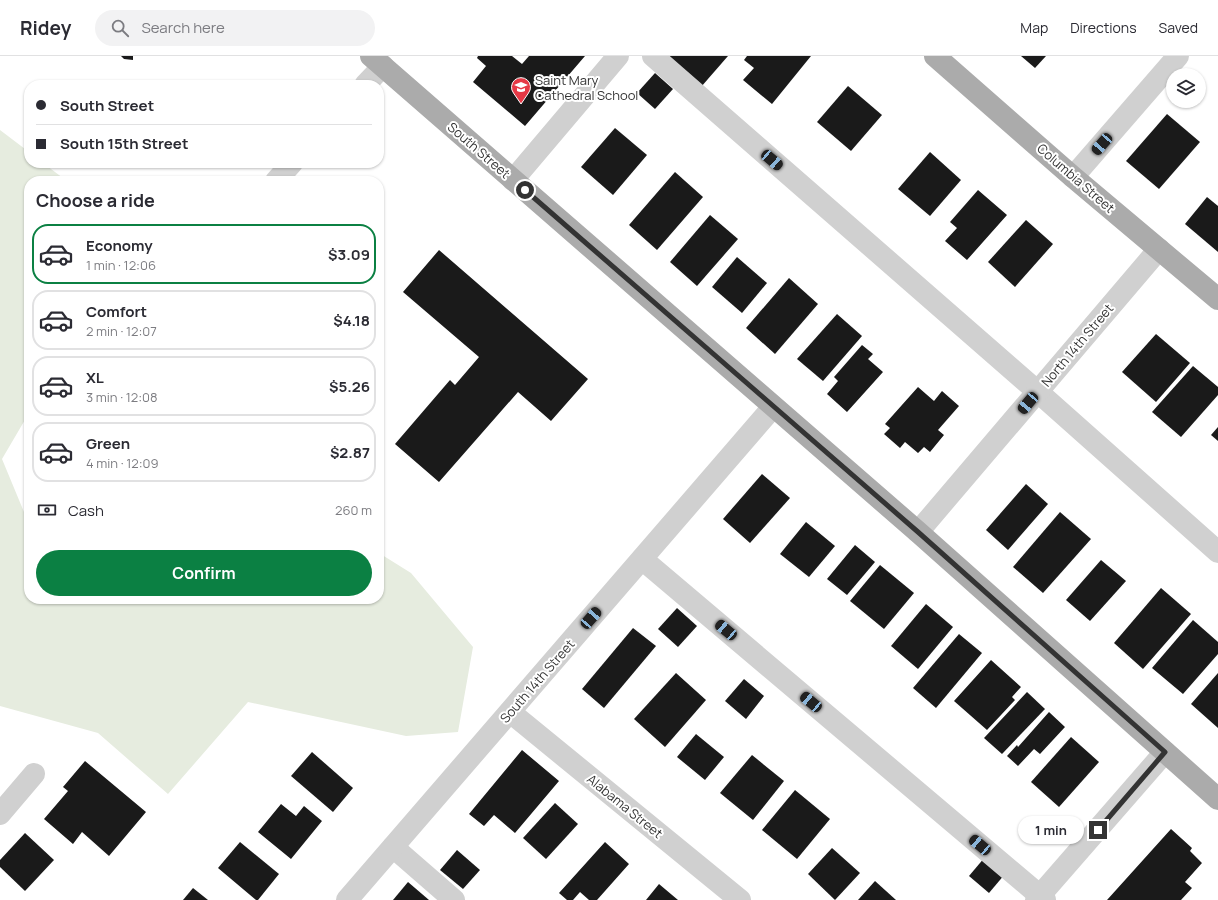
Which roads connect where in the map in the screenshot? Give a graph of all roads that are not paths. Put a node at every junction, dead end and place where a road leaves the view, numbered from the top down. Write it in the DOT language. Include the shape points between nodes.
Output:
graph roads {
  1 [pos="618,56"];
  2 [pos="653,56"];
  3 [pos="935,56"];
  4 [pos="1178,56"];
  5 [pos="377,61"];
  6 [pos="368,80"];
  7 [pos="288,168"];
  8 [pos="280,176"];
  9 [pos="1073,177"];
  10 [pos="513,180"];
  11 [pos="1158,248"];
  12 [pos="1218,299"];
  13 [pos="1038,392"];
  14 [pos="773,407"];
  15 [pos="918,532"];
  16 [pos="1218,552"];
  17 [pos="642,559"];
  18 [pos="510,712"];
  19 [pos="1165,752"];
  20 [pos="34,774"];
  21 [pos="1218,799"];
  22 [pos="0,814"];
  23 [pos="393,847"];
  24 [pos="1041,899"];
  25 [pos="347,900"];
  26 [pos="454,900"];
  27 [pos="740,900"];
  1 -- 10 [label="street"];
  2 -- 13 [label="street"];
  3 -- 9 [label="main road, Columbia Street"];
  4 -- 9 [label="street"];
  5 -- 6 [label="street"];
  5 -- 10 [label="main road, South Street"];
  7 -- 8 [label="street"];
  9 -- 11 [label="main road, Columbia Street"];
  10 -- 14 [label="main road, South Street"];
  11 -- 12 [label="main road, Columbia Street"];
  11 -- 13 [label="street, North 14th Street"];
  13 -- 15 [label="street, North 14th Street"];
  13 -- 16 [label="street"];
  14 -- 15 [label="main road, South Street"];
  14 -- 17 [label="street, South 14th Street"];
  15 -- 19 [label="main road, South Street"];
  17 -- 18 [label="street, South 14th Street"];
  17 -- 24 [label="street"];
  18 -- 23 [label="street, South 14th Street"];
  18 -- 27 [label="street, Alabama Street"];
  19 -- 21 [label="main road, South Street"];
  19 -- 24 [label="street"];
  20 -- 22 [label="street"];
  23 -- 25 [label="street, South 14th Street"];
  23 -- 26 [label="street"];
}
